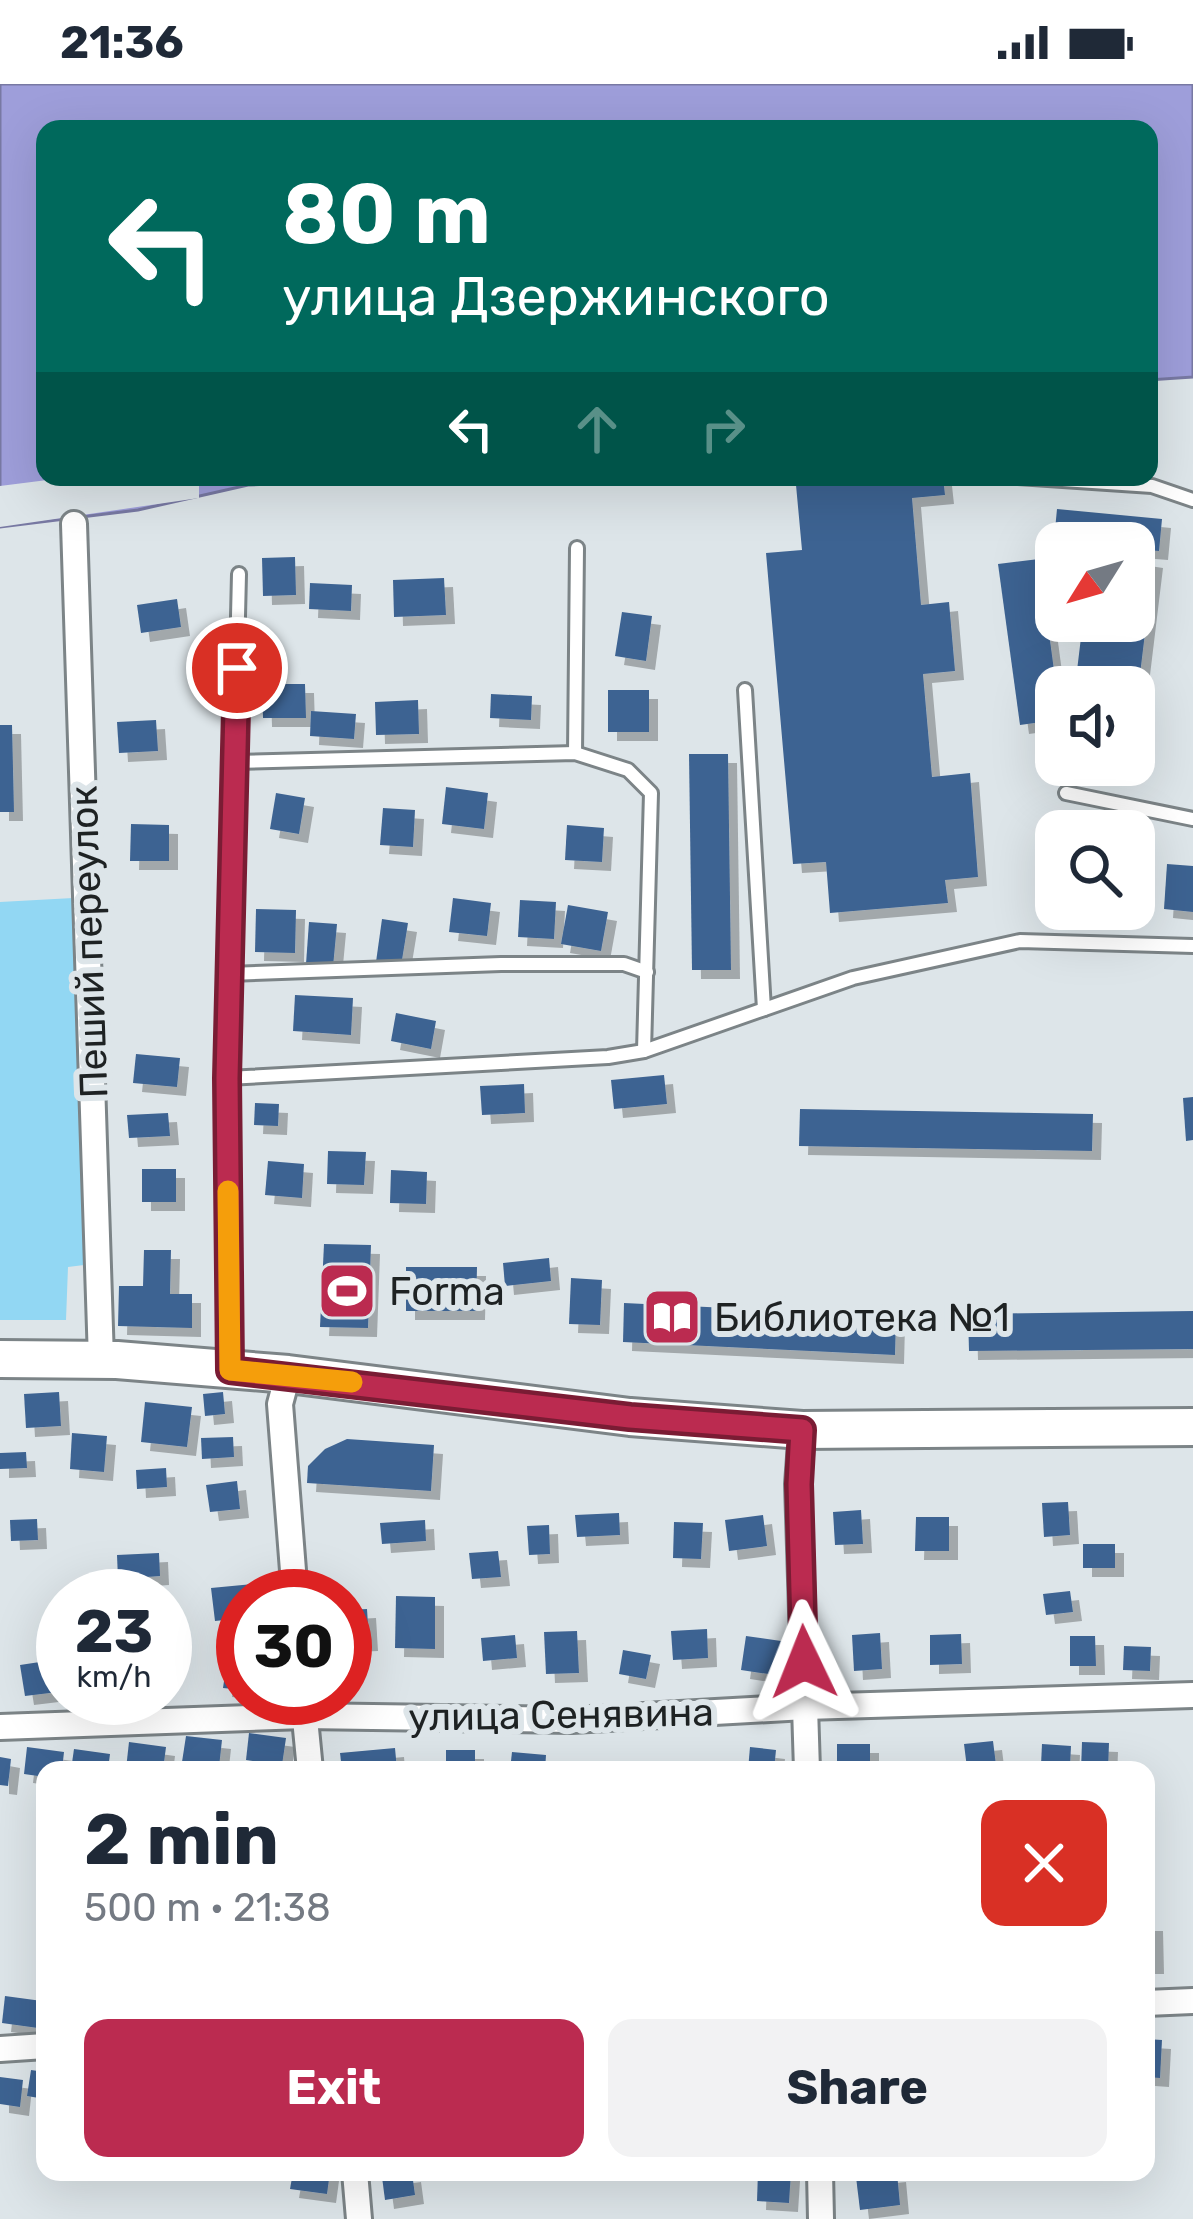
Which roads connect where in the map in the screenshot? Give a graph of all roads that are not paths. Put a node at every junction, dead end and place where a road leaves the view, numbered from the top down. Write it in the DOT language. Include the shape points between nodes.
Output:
graph roads {
  1 [pos="1153,486"];
  2 [pos="1193,500"];
  3 [pos="74,524"];
  4 [pos="577,548"];
  5 [pos="239,574"];
  6 [pos="745,690"];
  7 [pos="575,753"];
  8 [pos="234,762"];
  9 [pos="1066,793"];
  10 [pos="1193,819"];
  11 [pos="1193,946"];
  12 [pos="647,972"];
  13 [pos="229,974"];
  14 [pos="764,1009"];
  15 [pos="644,1051"];
  16 [pos="227,1078"];
  17 [pos="0,1359"];
  18 [pos="101,1360"];
  19 [pos="230,1370"];
  20 [pos="288,1374"];
  21 [pos="1193,1427"];
  22 [pos="802,1430"];
  23 [pos="293,1569"];
  24 [pos="1193,1695"];
  25 [pos="806,1707"];
  26 [pos="372,1710"];
  27 [pos="216,1713"];
  28 [pos="306,1725"];
  29 [pos="0,1727"];
  30 [pos="309,1761"];
  31 [pos="807,1761"];
  32 [pos="1193,2001"];
  33 [pos="1155,2003"];
  34 [pos="36,2047"];
  35 [pos="0,2049"];
  36 [pos="356,2181"];
  37 [pos="820,2181"];
  38 [pos="359,2219"];
  39 [pos="821,2219"];
  1 -- 2 [label="lane"];
  3 -- 18 [label="street, Пеший переулок"];
  4 -- 7 [label="lane"];
  5 -- 8 [label="lane"];
  6 -- 14 [label="lane"];
  7 -- 8 [label="lane"];
  7 -- 12 [label="lane" via="628,770 651,793"];
  8 -- 13 [label="lane"];
  9 -- 10 [label="lane"];
  11 -- 14 [label="lane" via="1021,941 853,978"];
  12 -- 13 [label="lane" via="624,964 502,964"];
  12 -- 15 [label="lane"];
  13 -- 16 [label="lane"];
  14 -- 15 [label="lane"];
  15 -- 16 [label="lane"];
  16 -- 19 [label="lane"];
  17 -- 18 [label="main road"];
  18 -- 19 [label="main road"];
  19 -- 20 [label="main road"];
  20 -- 22 [label="main road"];
  20 -- 23 [label="street" via="280,1405"];
  21 -- 22 [label="main road"];
  22 -- 25 [label="street"];
  24 -- 25 [label="street, улица Сенявина"];
  25 -- 26 [label="street, улица Сенявина" via="572,1720"];
  25 -- 31 [label="street"];
  27 -- 29 [label="street, улица Сенявина"];
  28 -- 30 [label="street"];
  32 -- 33 [label="street"];
  34 -- 35 [label="street"];
  36 -- 38 [label="street"];
  37 -- 39 [label="street"];
}
